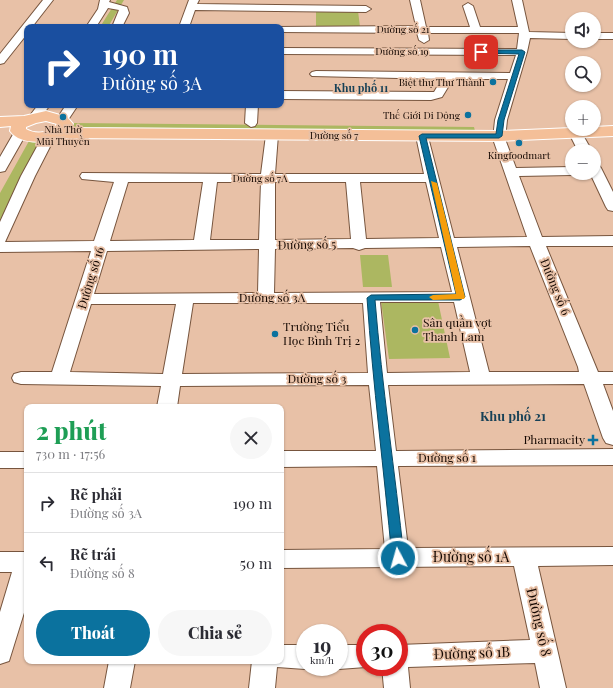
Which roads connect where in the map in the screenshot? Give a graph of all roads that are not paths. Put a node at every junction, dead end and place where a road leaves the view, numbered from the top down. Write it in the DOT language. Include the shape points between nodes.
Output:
graph roads {
  1 [pos="48,0"];
  2 [pos="415,0"];
  3 [pos="517,0"];
  4 [pos="109,2"];
  5 [pos="193,3"];
  6 [pos="366,4"];
  7 [pos="468,6"];
  8 [pos="315,8"];
  9 [pos="26,24"];
  10 [pos="94,24"];
  11 [pos="118,24"];
  12 [pos="185,24"];
  13 [pos="24,27"];
  14 [pos="284,29"];
  15 [pos="315,29"];
  16 [pos="369,29"];
  17 [pos="422,30"];
  18 [pos="476,30"];
  19 [pos="525,33"];
  20 [pos="565,36"];
  21 [pos="601,36"];
  22 [pos="613,36"];
  23 [pos="5,48"];
  24 [pos="22,48"];
  25 [pos="284,51"];
  26 [pos="315,51"];
  27 [pos="426,52"];
  28 [pos="522,52"];
  29 [pos="0,61"];
  30 [pos="316,74"];
  31 [pos="450,75"];
  32 [pos="514,76"];
  33 [pos="284,95"];
  34 [pos="315,95"];
  35 [pos="41,108"];
  36 [pos="70,108"];
  37 [pos="252,108"];
  38 [pos="0,122"];
  39 [pos="251,123"];
  40 [pos="601,124"];
  41 [pos="613,124"];
  42 [pos="25,126"];
  43 [pos="58,127"];
  44 [pos="565,129"];
  45 [pos="499,130"];
  46 [pos="601,130"];
  47 [pos="613,131"];
  48 [pos="0,132"];
  49 [pos="272,135"];
  50 [pos="422,136"];
  51 [pos="0,168"];
  52 [pos="565,171"];
  53 [pos="511,172"];
  54 [pos="87,176"];
  55 [pos="122,178"];
  56 [pos="211,178"];
  57 [pos="268,178"];
  58 [pos="353,178"];
  59 [pos="432,178"];
  60 [pos="599,180"];
  61 [pos="613,207"];
  62 [pos="0,239"];
  63 [pos="613,241"];
  64 [pos="536,242"];
  65 [pos="448,244"];
  66 [pos="359,245"];
  67 [pos="201,246"];
  68 [pos="267,246"];
  69 [pos="0,247"];
  70 [pos="100,247"];
  71 [pos="460,297"];
  72 [pos="371,298"];
  73 [pos="84,299"];
  74 [pos="185,299"];
  75 [pos="266,299"];
  76 [pos="21,378"];
  77 [pos="377,378"];
  78 [pos="591,378"];
  79 [pos="613,378"];
  80 [pos="58,379"];
  81 [pos="481,379"];
  82 [pos="172,380"];
  83 [pos="168,404"];
  84 [pos="613,438"];
  85 [pos="613,457"];
  86 [pos="388,458"];
  87 [pos="284,459"];
  88 [pos="0,460"];
  89 [pos="24,460"];
  90 [pos="613,556"];
  91 [pos="524,557"];
  92 [pos="398,558"];
  93 [pos="284,559"];
  94 [pos="0,562"];
  95 [pos="24,562"];
  96 [pos="24,572"];
  97 [pos="545,650"];
  98 [pos="0,653"];
  99 [pos="408,656"];
  100 [pos="296,657"];
  101 [pos="284,658"];
  102 [pos="121,664"];
  103 [pos="265,664"];
  104 [pos="396,676"];
  105 [pos="117,688"];
  106 [pos="262,688"];
  107 [pos="397,688"];
  108 [pos="553,688"];
  1 -- 9 [label="street"];
  2 -- 17 [label="street"];
  3 -- 19 [label="street"];
  4 -- 10 [label="street"];
  4 -- 11 [label="street" via="124,10"];
  5 -- 8 [label="street"];
  5 -- 12 [label="street"];
  6 -- 8 [label="street"];
  6 -- 16 [label="street"];
  7 -- 18 [label="street"];
  8 -- 15 [label="street"];
  13 -- 23 [label="street"];
  14 -- 15 [label="street, Đường số 21"];
  15 -- 16 [label="street, Đường số 21"];
  16 -- 17 [label="street, Đường số 21"];
  17 -- 18 [label="street, Đường số 21"];
  17 -- 27 [label="street"];
  18 -- 19 [label="street, Đường số 21"];
  19 -- 20 [label="street, Đường số 21"];
  19 -- 28 [label="street"];
  21 -- 22 [label="street"];
  23 -- 24 [label="street"];
  23 -- 29 [label="street"];
  25 -- 26 [label="street, Đường số 19"];
  26 -- 27 [label="street, Đường số 19"];
  26 -- 30 [label="street"];
  27 -- 28 [label="street, Đường số 19"];
  28 -- 32 [label="street"];
  30 -- 31 [label="street"];
  30 -- 34 [label="street"];
  31 -- 32 [label="street"];
  31 -- 34 [label="street" via="433,100"];
  32 -- 45 [label="street"];
  33 -- 34 [label="street"];
  35 -- 42 [label="street"];
  36 -- 43 [label="street"];
  37 -- 39 [label="street"];
  38 -- 42 [label="main road"];
  39 -- 43 [label="main road, Đường số 7"];
  39 -- 45 [label="main road, Đường số 7"];
  40 -- 41 [label="main road"];
  42 -- 43 [label="main road" via="31,137"];
  42 -- 48 [label="main road"];
  42 -- 51 [label="street"];
  43 -- 49 [label="main road, Đường số 7"];
  43 -- 62 [label="street" via="28,176"];
  44 -- 45 [label="main road, Đường số 7"];
  45 -- 50 [label="main road, Đường số 7"];
  45 -- 53 [label="street, Đường số 6"];
  46 -- 47 [label="main road, Đường số 7"];
  49 -- 50 [label="main road, Đường số 7"];
  49 -- 57 [label="street"];
  50 -- 59 [label="street"];
  52 -- 53 [label="street"];
  53 -- 64 [label="street, Đường số 6"];
  54 -- 55 [label="street, Đường số 7A"];
  55 -- 56 [label="street, Đường số 7A"];
  55 -- 70 [label="street, Đường số 16"];
  56 -- 57 [label="street, Đường số 7A"];
  56 -- 67 [label="street"];
  57 -- 58 [label="street, Đường số 7A"];
  57 -- 68 [label="street"];
  58 -- 59 [label="street, Đường số 7A"];
  58 -- 66 [label="street"];
  59 -- 65 [label="street"];
  60 -- 61 [label="street"];
  63 -- 64 [label="street, Đường số 5"];
  64 -- 65 [label="street, Đường số 5"];
  64 -- 78 [label="street, Đường số 6"];
  65 -- 66 [label="street, Đường số 5"];
  65 -- 71 [label="street"];
  66 -- 68 [label="street, Đường số 5"];
  67 -- 68 [label="street, Đường số 5"];
  67 -- 70 [label="street, Đường số 5"];
  68 -- 75 [label="street"];
  69 -- 70 [label="street, Đường số 5"];
  70 -- 73 [label="street, Đường số 16"];
  71 -- 72 [label="street, Đường số 3A"];
  71 -- 81 [label="street"];
  72 -- 75 [label="street, Đường số 3A"];
  72 -- 77 [label="street"];
  73 -- 74 [label="street, Đường số 3A"];
  73 -- 80 [label="street, Đường số 16"];
  74 -- 75 [label="street, Đường số 3A"];
  74 -- 82 [label="street"];
  76 -- 80 [label="street, Đường số 3"];
  77 -- 81 [label="street, Đường số 3"];
  77 -- 82 [label="street, Đường số 3"];
  77 -- 86 [label="street"];
  78 -- 79 [label="street, Đường số 3"];
  78 -- 81 [label="street, Đường số 3"];
  78 -- 84 [label="street, Đường số 6"];
  80 -- 82 [label="street, Đường số 3"];
  82 -- 83 [label="street"];
  85 -- 86 [label="street, Đường số 1"];
  86 -- 87 [label="street, Đường số 1"];
  86 -- 92 [label="street"];
  88 -- 89 [label="street"];
  90 -- 91 [label="street, Đường số 1A"];
  91 -- 92 [label="street, Đường số 1A"];
  91 -- 97 [label="street, Đường số 8"];
  92 -- 93 [label="street, Đường số 1A"];
  94 -- 95 [label="street"];
  96 -- 98 [label="street"];
  97 -- 99 [label="street, Đường số 1B"];
  97 -- 108 [label="street, Đường số 8"];
  100 -- 101 [label="street"];
  102 -- 105 [label="street"];
  103 -- 106 [label="street"];
  104 -- 107 [label="street"];
}
